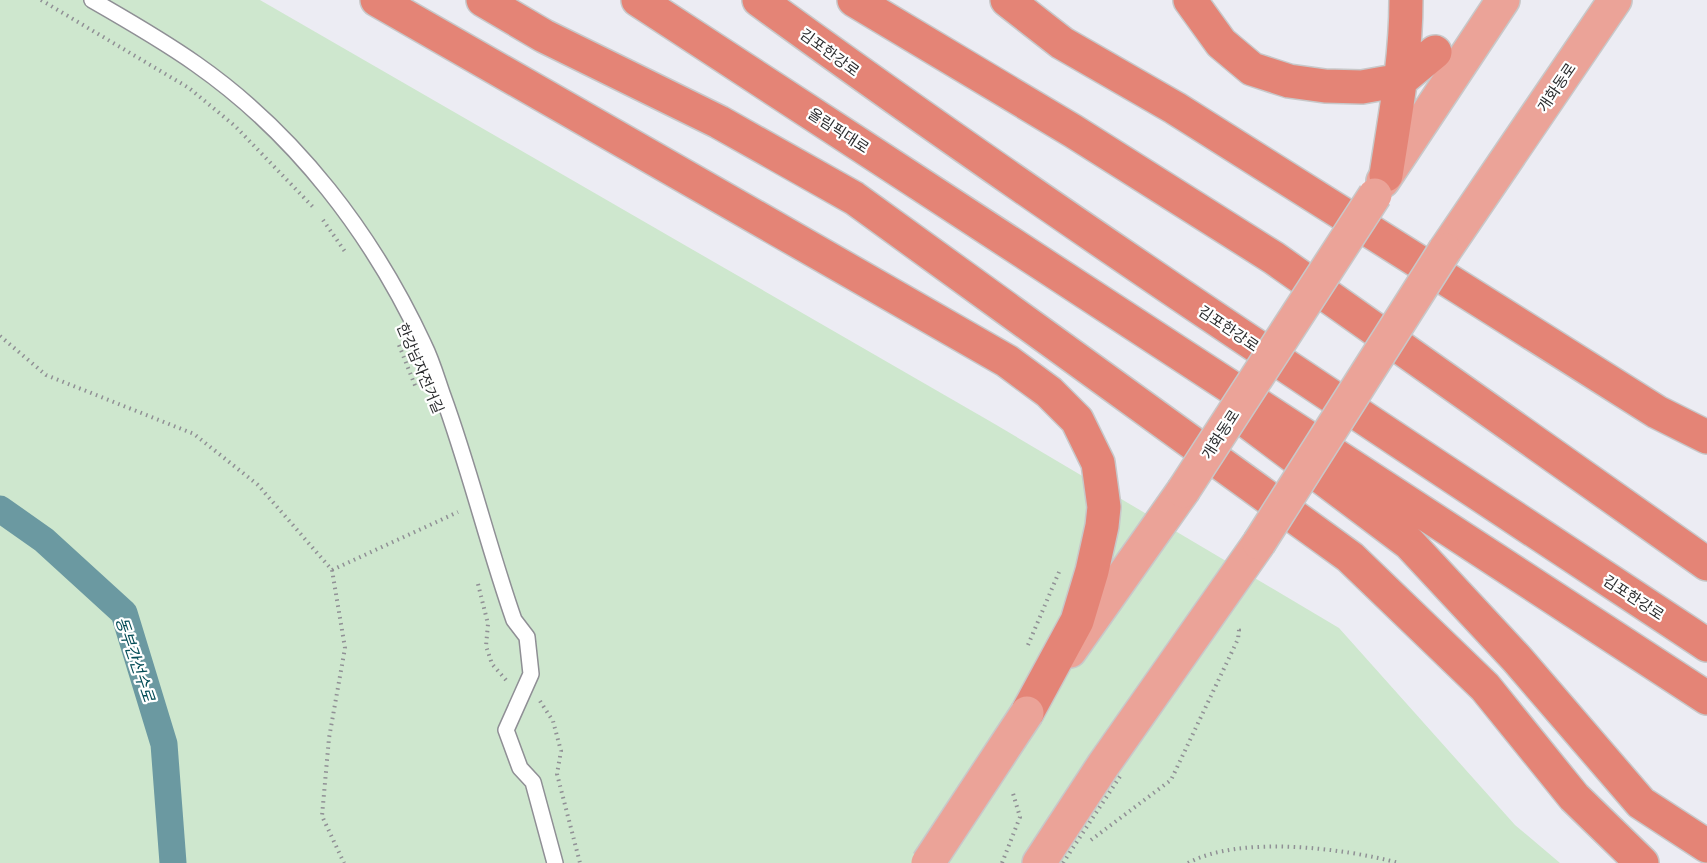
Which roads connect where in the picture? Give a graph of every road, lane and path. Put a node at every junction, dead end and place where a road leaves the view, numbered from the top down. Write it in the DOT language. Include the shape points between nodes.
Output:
graph roads {
  1 [pos="41,0"];
  2 [pos="92,0"];
  3 [pos="377,0"];
  4 [pos="483,0"];
  5 [pos="638,0"];
  6 [pos="759,0"];
  7 [pos="854,0"];
  8 [pos="1007,0"];
  9 [pos="1190,0"];
  10 [pos="1406,0"];
  11 [pos="1503,0"];
  12 [pos="1615,0"];
  13 [pos="1435,52"];
  14 [pos="1401,80"];
  15 [pos="1381,185"];
  16 [pos="314,208"];
  17 [pos="320,217"];
  18 [pos="351,260"];
  19 [pos="1039,261"];
  20 [pos="394,335"];
  21 [pos="0,336"];
  22 [pos="420,396"];
  23 [pos="1707,437"];
  24 [pos="1596,487"];
  25 [pos="456,501"];
  26 [pos="459,512"];
  27 [pos="462,523"];
  28 [pos="1707,536"];
  29 [pos="1707,564"];
  30 [pos="332,570"];
  31 [pos="477,579"];
  32 [pos="1229,623"];
  33 [pos="1707,645"];
  34 [pos="521,694"];
  35 [pos="1707,698"];
  36 [pos="1027,713"];
  37 [pos="1113,770"];
  38 [pos="1086,845"];
  39 [pos="1707,846"];
  40 [pos="1076,852"];
  41 [pos="344,863"];
  42 [pos="555,863"];
  43 [pos="580,863"];
  44 [pos="928,863"];
  45 [pos="1040,863"];
  46 [pos="1061,863"];
  47 [pos="1188,863"];
  48 [pos="1399,863"];
  49 [pos="1642,863"];
  1 -- 16 [label="path" via="189,88 235,126"];
  2 -- 34 [label="lane" via="197,65 282,136 337,199 384,268 425,346 514,620 527,637 531,674"];
  3 -- 36 [label="highway" via="1007,361 1049,392 1077,420 1098,464 1104,507 1102,526 1077,621"];
  4 -- 49 [label="highway" via="544,36 719,122 854,198 1350,557 1485,687 1574,797"];
  5 -- 19 [label="highway, 올림픽대로"];
  6 -- 33 [label="highway, 김포한강로" via="1156,279"];
  7 -- 24 [label="highway" via="1073,131 1274,258"];
  8 -- 23 [label="highway" via="1062,43 1175,108 1657,412"];
  9 -- 14 [label="highway" via="1221,43 1252,69 1289,81 1325,86 1362,87"];
  10 -- 14 [label="highway"];
  11 -- 15 [label="main road, 개화동로"];
  12 -- 37 [label="main road, 개화동로, bridge" via="1445,250"];
  13 -- 14 [label="highway"];
  14 -- 15 [label="highway"];
  15 -- 36 [label="main road, 개화동로, bridge" via="1183,491"];
  17 -- 18 [label="path"];
  19 -- 35 [label="highway"];
  19 -- 39 [label="highway" via="1409,543 1517,659 1641,803"];
  20 -- 22 [label="path, 한강남자전거길"];
  21 -- 30 [label="path" via="46,375 194,434 258,485"];
  24 -- 28 [label="highway"];
  24 -- 29 [label="highway"];
  25 -- 26 [label="path"];
  26 -- 27 [label="path"];
  26 -- 30 [label="path"];
  30 -- 41 [label="path" via="345,648 329,738 322,816"];
  31 -- 34 [label="path" via="492,663"];
  32 -- 38 [label="path" via="1239,630 1238,639 1171,780"];
  34 -- 42 [label="lane" via="506,730 520,768 533,782"];
  34 -- 43 [label="path" via="539,701 553,721 561,751 557,774"];
  36 -- 44 [label="main road, 개화동로, bridge"];
  37 -- 45 [label="main road, 개화동로"];
  37 -- 46 [label="path, bridge"];
  40 -- 46 [label="path"];
  47 -- 48 [label="path" via="1216,853 1296,847 1336,850"];
}
